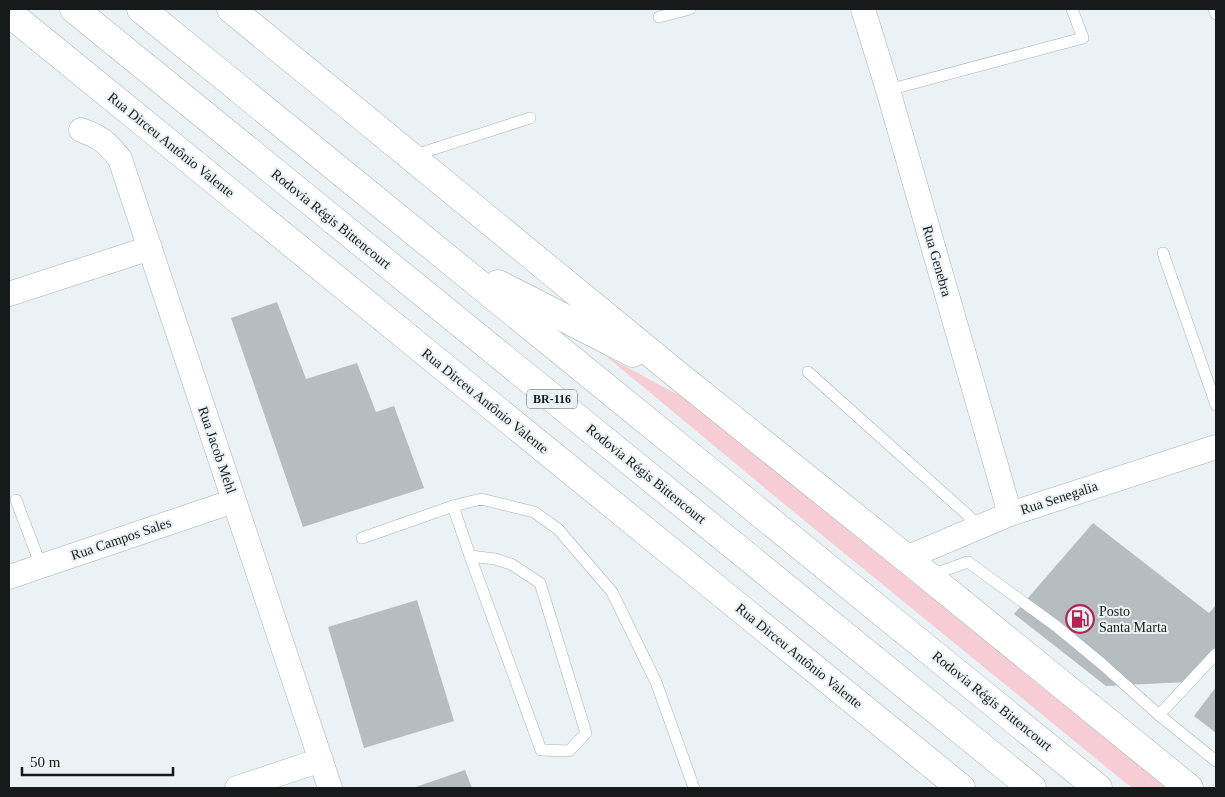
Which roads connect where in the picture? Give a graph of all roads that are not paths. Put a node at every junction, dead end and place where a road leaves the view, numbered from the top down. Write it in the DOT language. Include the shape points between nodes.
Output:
graph roads {
  1 [pos="74,9"];
  2 [pos="141,9"];
  3 [pos="231,9"];
  4 [pos="690,9"];
  5 [pos="863,9"];
  6 [pos="1072,9"];
  7 [pos="1214,9"];
  8 [pos="9,13"];
  9 [pos="1216,14"];
  10 [pos="659,17"];
  11 [pos="888,90"];
  12 [pos="530,118"];
  13 [pos="81,130"];
  14 [pos="411,156"];
  15 [pos="150,248"];
  16 [pos="1162,253"];
  17 [pos="450,260"];
  18 [pos="9,294"];
  19 [pos="808,372"];
  20 [pos="680,377"];
  21 [pos="1216,404"];
  22 [pos="1216,447"];
  23 [pos="16,500"];
  24 [pos="234,501"];
  25 [pos="453,506"];
  26 [pos="1010,514"];
  27 [pos="981,527"];
  28 [pos="362,538"];
  29 [pos="470,556"];
  30 [pos="906,558"];
  31 [pos="41,566"];
  32 [pos="928,576"];
  33 [pos="9,577"];
  34 [pos="1216,654"];
  35 [pos="1159,715"];
  36 [pos="321,760"];
  37 [pos="1216,761"];
  38 [pos="238,788"];
  39 [pos="330,788"];
  40 [pos="694,788"];
  41 [pos="961,788"];
  42 [pos="1032,788"];
  43 [pos="1098,788"];
  44 [pos="1189,788"];
  1 -- 42 [label="main road, Rodovia Régis Bittencourt / BR-116"];
  2 -- 17 [label="main road, Rodovia Régis Bittencourt / BR-116"];
  3 -- 14 [label="main road"];
  4 -- 10 [label="lane"];
  5 -- 11 [label="street, Rua Genebra"];
  6 -- 11 [label="lane" via="1083,38"];
  7 -- 9 [label="lane"];
  8 -- 41 [label="main road, Rua Dirceu Antônio Valente"];
  11 -- 26 [label="street, Rua Genebra"];
  12 -- 14 [label="lane"];
  13 -- 15 [label="street, Rua Jacob Mehl" via="107,143 120,159"];
  14 -- 20 [label="main road"];
  15 -- 18 [label="street"];
  15 -- 24 [label="street, Rua Jacob Mehl"];
  16 -- 21 [label="lane"];
  17 -- 20 [label="main road"];
  17 -- 43 [label="main road, Rodovia Régis Bittencourt / BR-116"];
  19 -- 27 [label="lane"];
  20 -- 30 [label="main road"];
  22 -- 26 [label="street, Rua Senegalia"];
  23 -- 31 [label="lane"];
  24 -- 31 [label="street, Rua Campos Sales"];
  24 -- 36 [label="street, Rua Jacob Mehl"];
  25 -- 28 [label="lane"];
  25 -- 29 [label="lane"];
  25 -- 40 [label="lane" via="481,499 534,512 558,529 612,592 656,682"];
  26 -- 27 [label="street, Rua Senegalia"];
  27 -- 30 [label="street, Rua Senegalia"];
  29 -- 29 [label="lane" via="542,750 569,751 586,733 540,584 511,564"];
  30 -- 32 [label="main road"];
  31 -- 33 [label="street, Rua Campos Sales"];
  32 -- 35 [label="lane" via="968,562 1056,626"];
  32 -- 44 [label="main road"];
  34 -- 35 [label="lane"];
  35 -- 37 [label="lane"];
  36 -- 38 [label="street"];
  36 -- 39 [label="street, Rua Jacob Mehl"];
}
